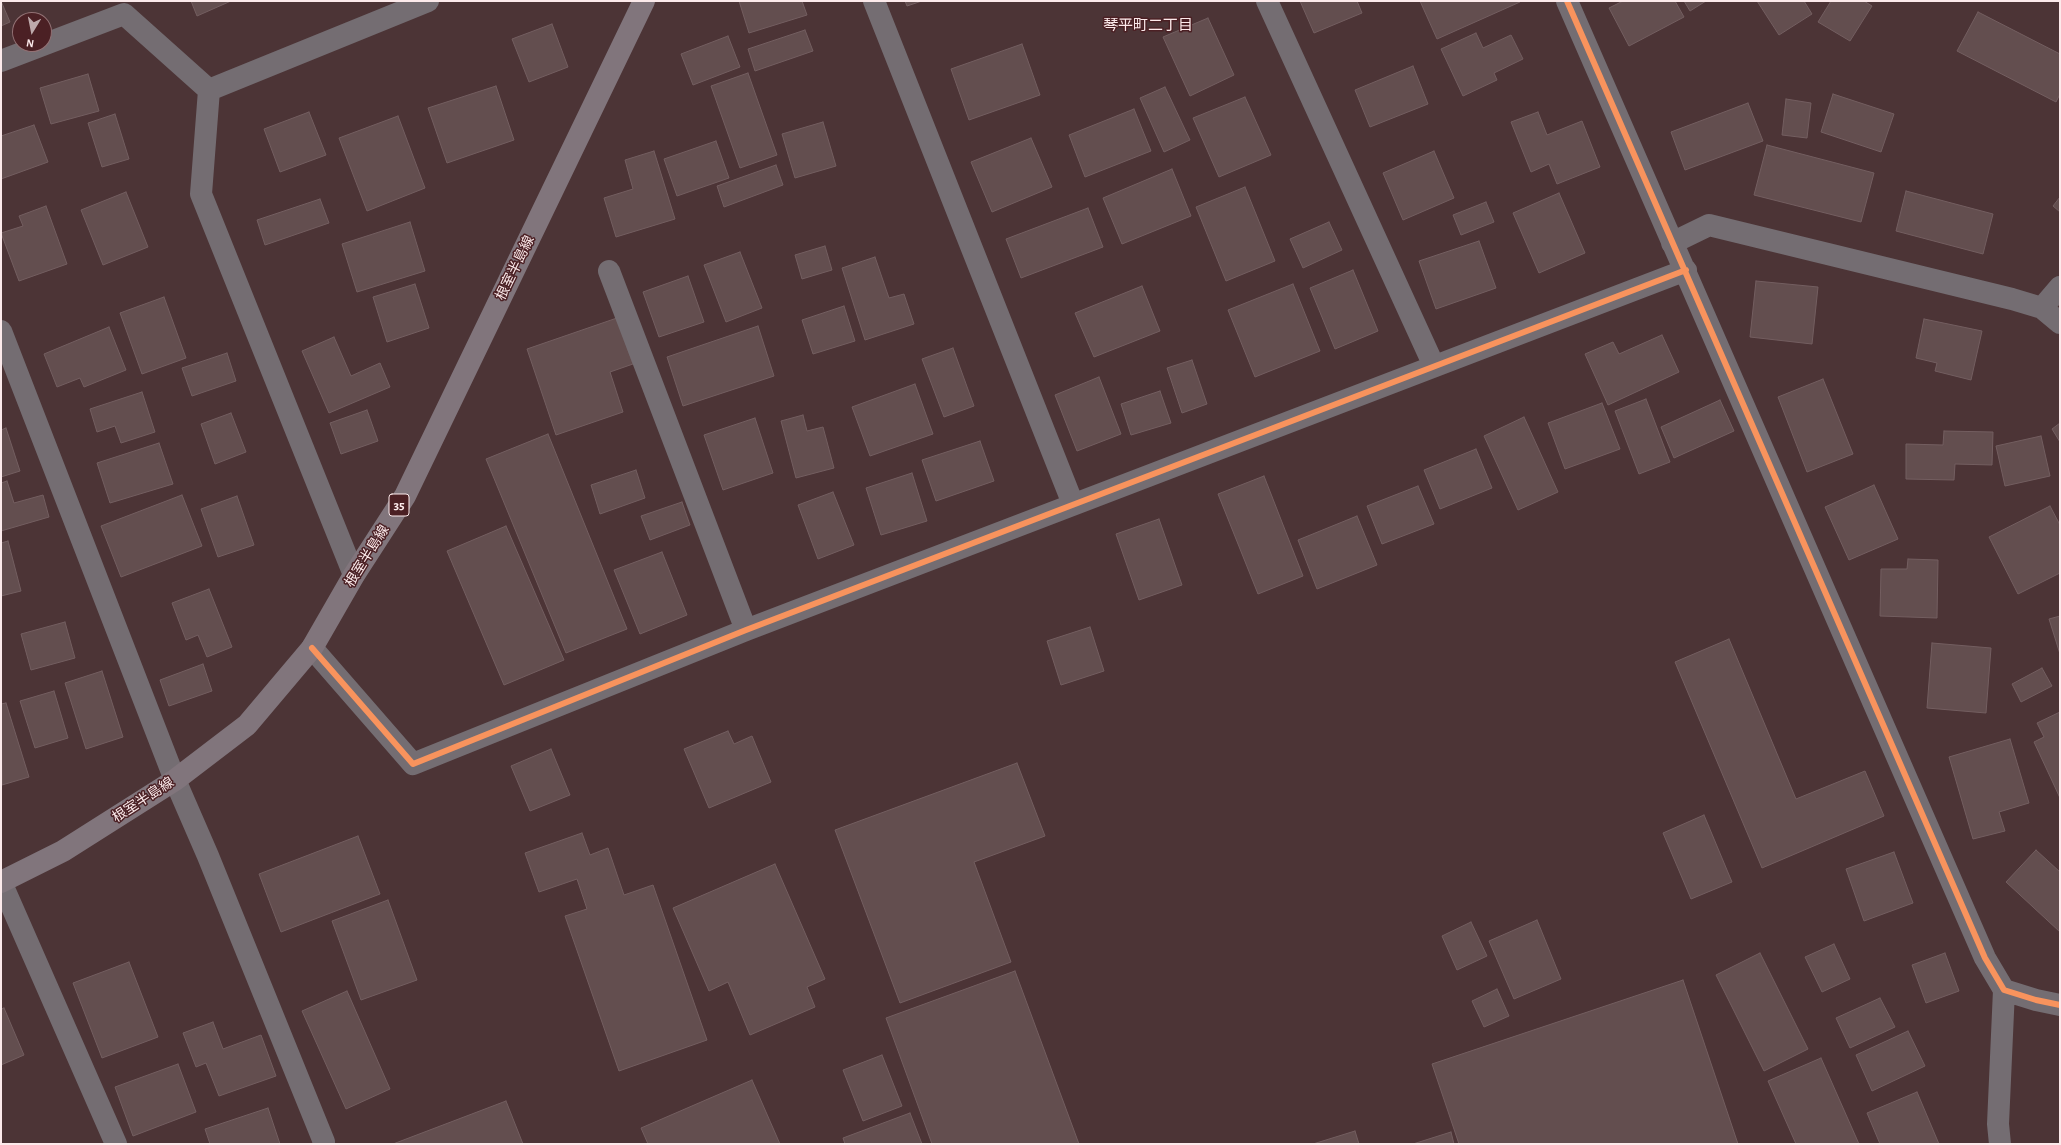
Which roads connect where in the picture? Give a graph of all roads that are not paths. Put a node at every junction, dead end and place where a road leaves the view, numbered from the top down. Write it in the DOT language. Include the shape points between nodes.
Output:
graph roads {
  1 [pos="428,1"];
  2 [pos="644,1"];
  3 [pos="874,1"];
  4 [pos="1267,1"];
  5 [pos="1567,1"];
  6 [pos="1,61"];
  7 [pos="209,90"];
  8 [pos="1672,243"];
  9 [pos="1686,270"];
  10 [pos="609,271"];
  11 [pos="2060,287"];
  12 [pos="2042,308"];
  13 [pos="2060,323"];
  14 [pos="1,331"];
  15 [pos="1434,366"];
  16 [pos="1073,504"];
  17 [pos="354,575"];
  18 [pos="746,630"];
  19 [pos="312,648"];
  20 [pos="175,780"];
  21 [pos="1,882"];
  22 [pos="2004,990"];
  23 [pos="2060,1005"];
  24 [pos="116,1144"];
  25 [pos="324,1144"];
  26 [pos="2000,1144"];
  1 -- 7 [label="street"];
  2 -- 17 [label="main road, 根室半島線 / 35" via="405,496"];
  3 -- 16 [label="street"];
  4 -- 15 [label="street"];
  5 -- 8 [label="street"];
  6 -- 7 [label="street" via="124,14"];
  7 -- 17 [label="street" via="201,194"];
  8 -- 9 [label="street"];
  8 -- 12 [label="street" via="1709,225"];
  9 -- 15 [label="street"];
  9 -- 22 [label="street" via="1985,958"];
  10 -- 18 [label="street"];
  11 -- 12 [label="street"];
  12 -- 13 [label="street"];
  14 -- 20 [label="street"];
  15 -- 16 [label="street"];
  16 -- 18 [label="street"];
  17 -- 19 [label="main road, 根室半島線 / 35"];
  18 -- 19 [label="street" via="413,764"];
  19 -- 20 [label="main road, 根室半島線 / 35" via="247,725"];
  20 -- 21 [label="main road, 根室半島線 / 35" via="63,851"];
  20 -- 25 [label="street"];
  21 -- 24 [label="street"];
  22 -- 23 [label="street"];
  22 -- 26 [label="street" via="1998,1124"];
}
